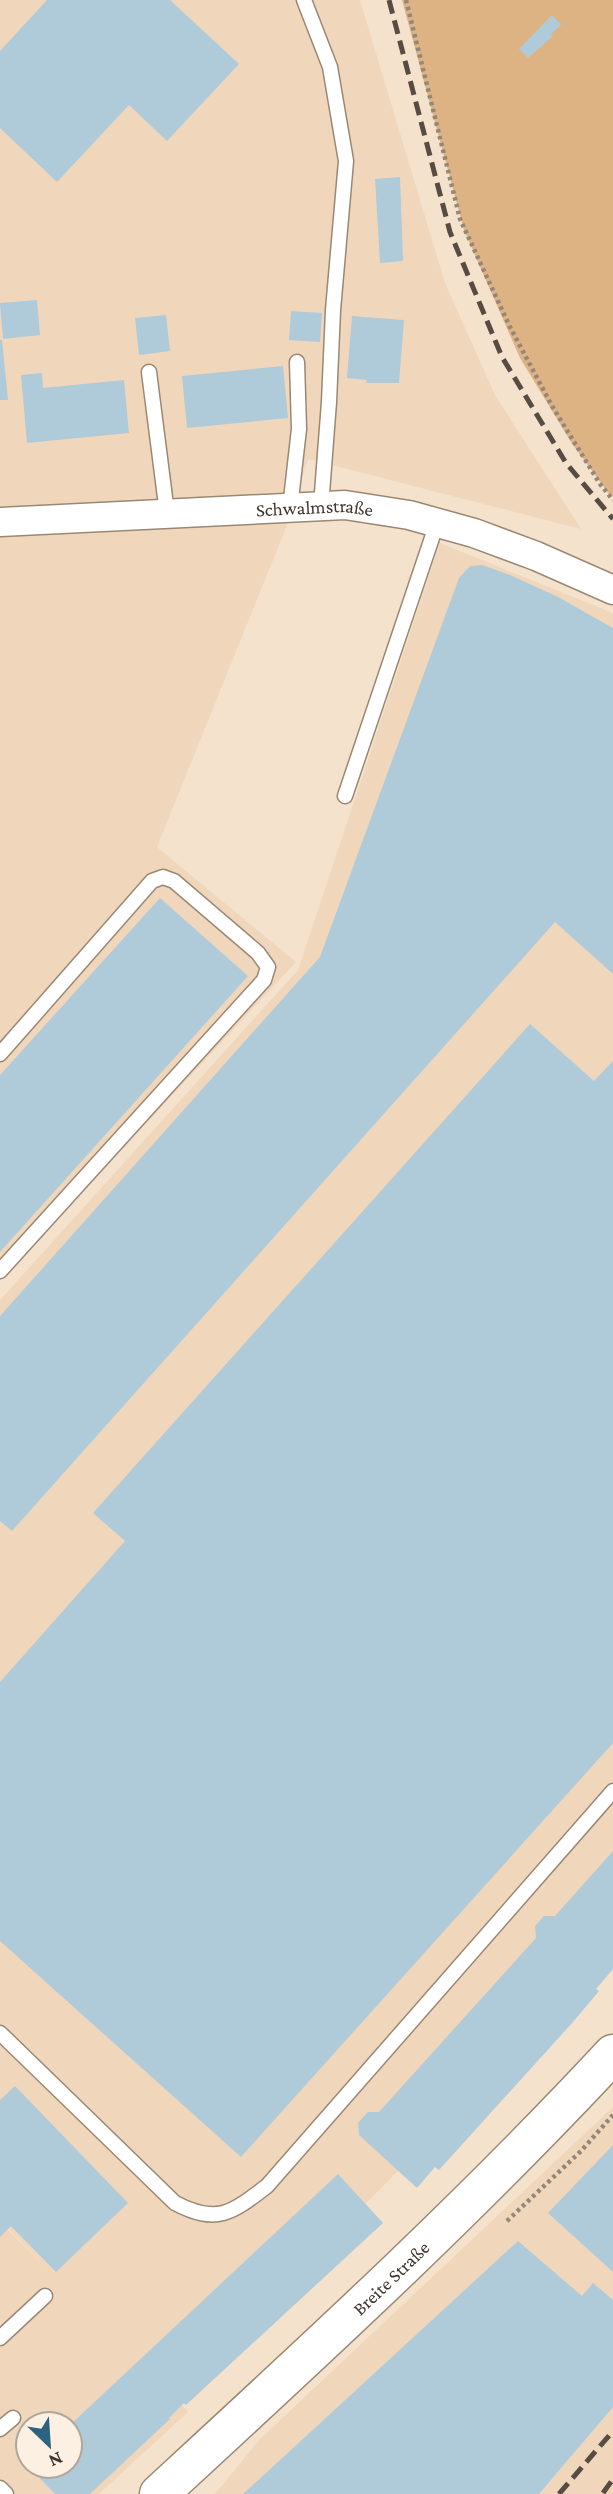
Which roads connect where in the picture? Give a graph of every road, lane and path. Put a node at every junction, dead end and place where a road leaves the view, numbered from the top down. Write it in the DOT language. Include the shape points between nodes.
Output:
graph roads {
  1 [pos="304,0"];
  2 [pos="406,0"];
  3 [pos="297,362"];
  4 [pos="149,372"];
  5 [pos="613,500"];
  6 [pos="320,506"];
  7 [pos="290,508"];
  8 [pos="167,513"];
  9 [pos="0,522"];
  10 [pos="438,523"];
  11 [pos="613,590"];
  12 [pos="345,796"];
  13 [pos="0,1054"];
  14 [pos="0,1271"];
  15 [pos="613,1791"];
  16 [pos="0,2034"];
  17 [pos="613,2054"];
  18 [pos="46,2297"];
  19 [pos="0,2337"];
  20 [pos="13,2418"];
  21 [pos="0,2429"];
  22 [pos="0,2488"];
  23 [pos="6,2494"];
  24 [pos="159,2494"];
  1 -- 6 [label="lane" via="330,67 346,161"];
  2 -- 5 [label="path" via="460,219 552,406"];
  3 -- 7 [label="lane" via="299,429"];
  4 -- 8 [label="lane"];
  6 -- 7 [label="street, Schwalmstraße"];
  6 -- 10 [label="street, Schwalmstraße" via="409,514"];
  7 -- 8 [label="street, Schwalmstraße"];
  8 -- 9 [label="street, Schwalmstraße"];
  10 -- 11 [label="street, Schwalmstraße" via="536,556"];
  10 -- 12 [label="lane"];
  13 -- 14 [label="lane" via="152,881 163,877 174,881 258,953 268,967 264,980"];
  15 -- 16 [label="lane" via="267,2186 216,2216 175,2203"];
  17 -- 24 [label="main road, Breite Straße" via="538,2135 365,2303"];
  18 -- 19 [label="lane"];
  20 -- 21 [label="lane"];
  22 -- 23 [label="lane"];
}
